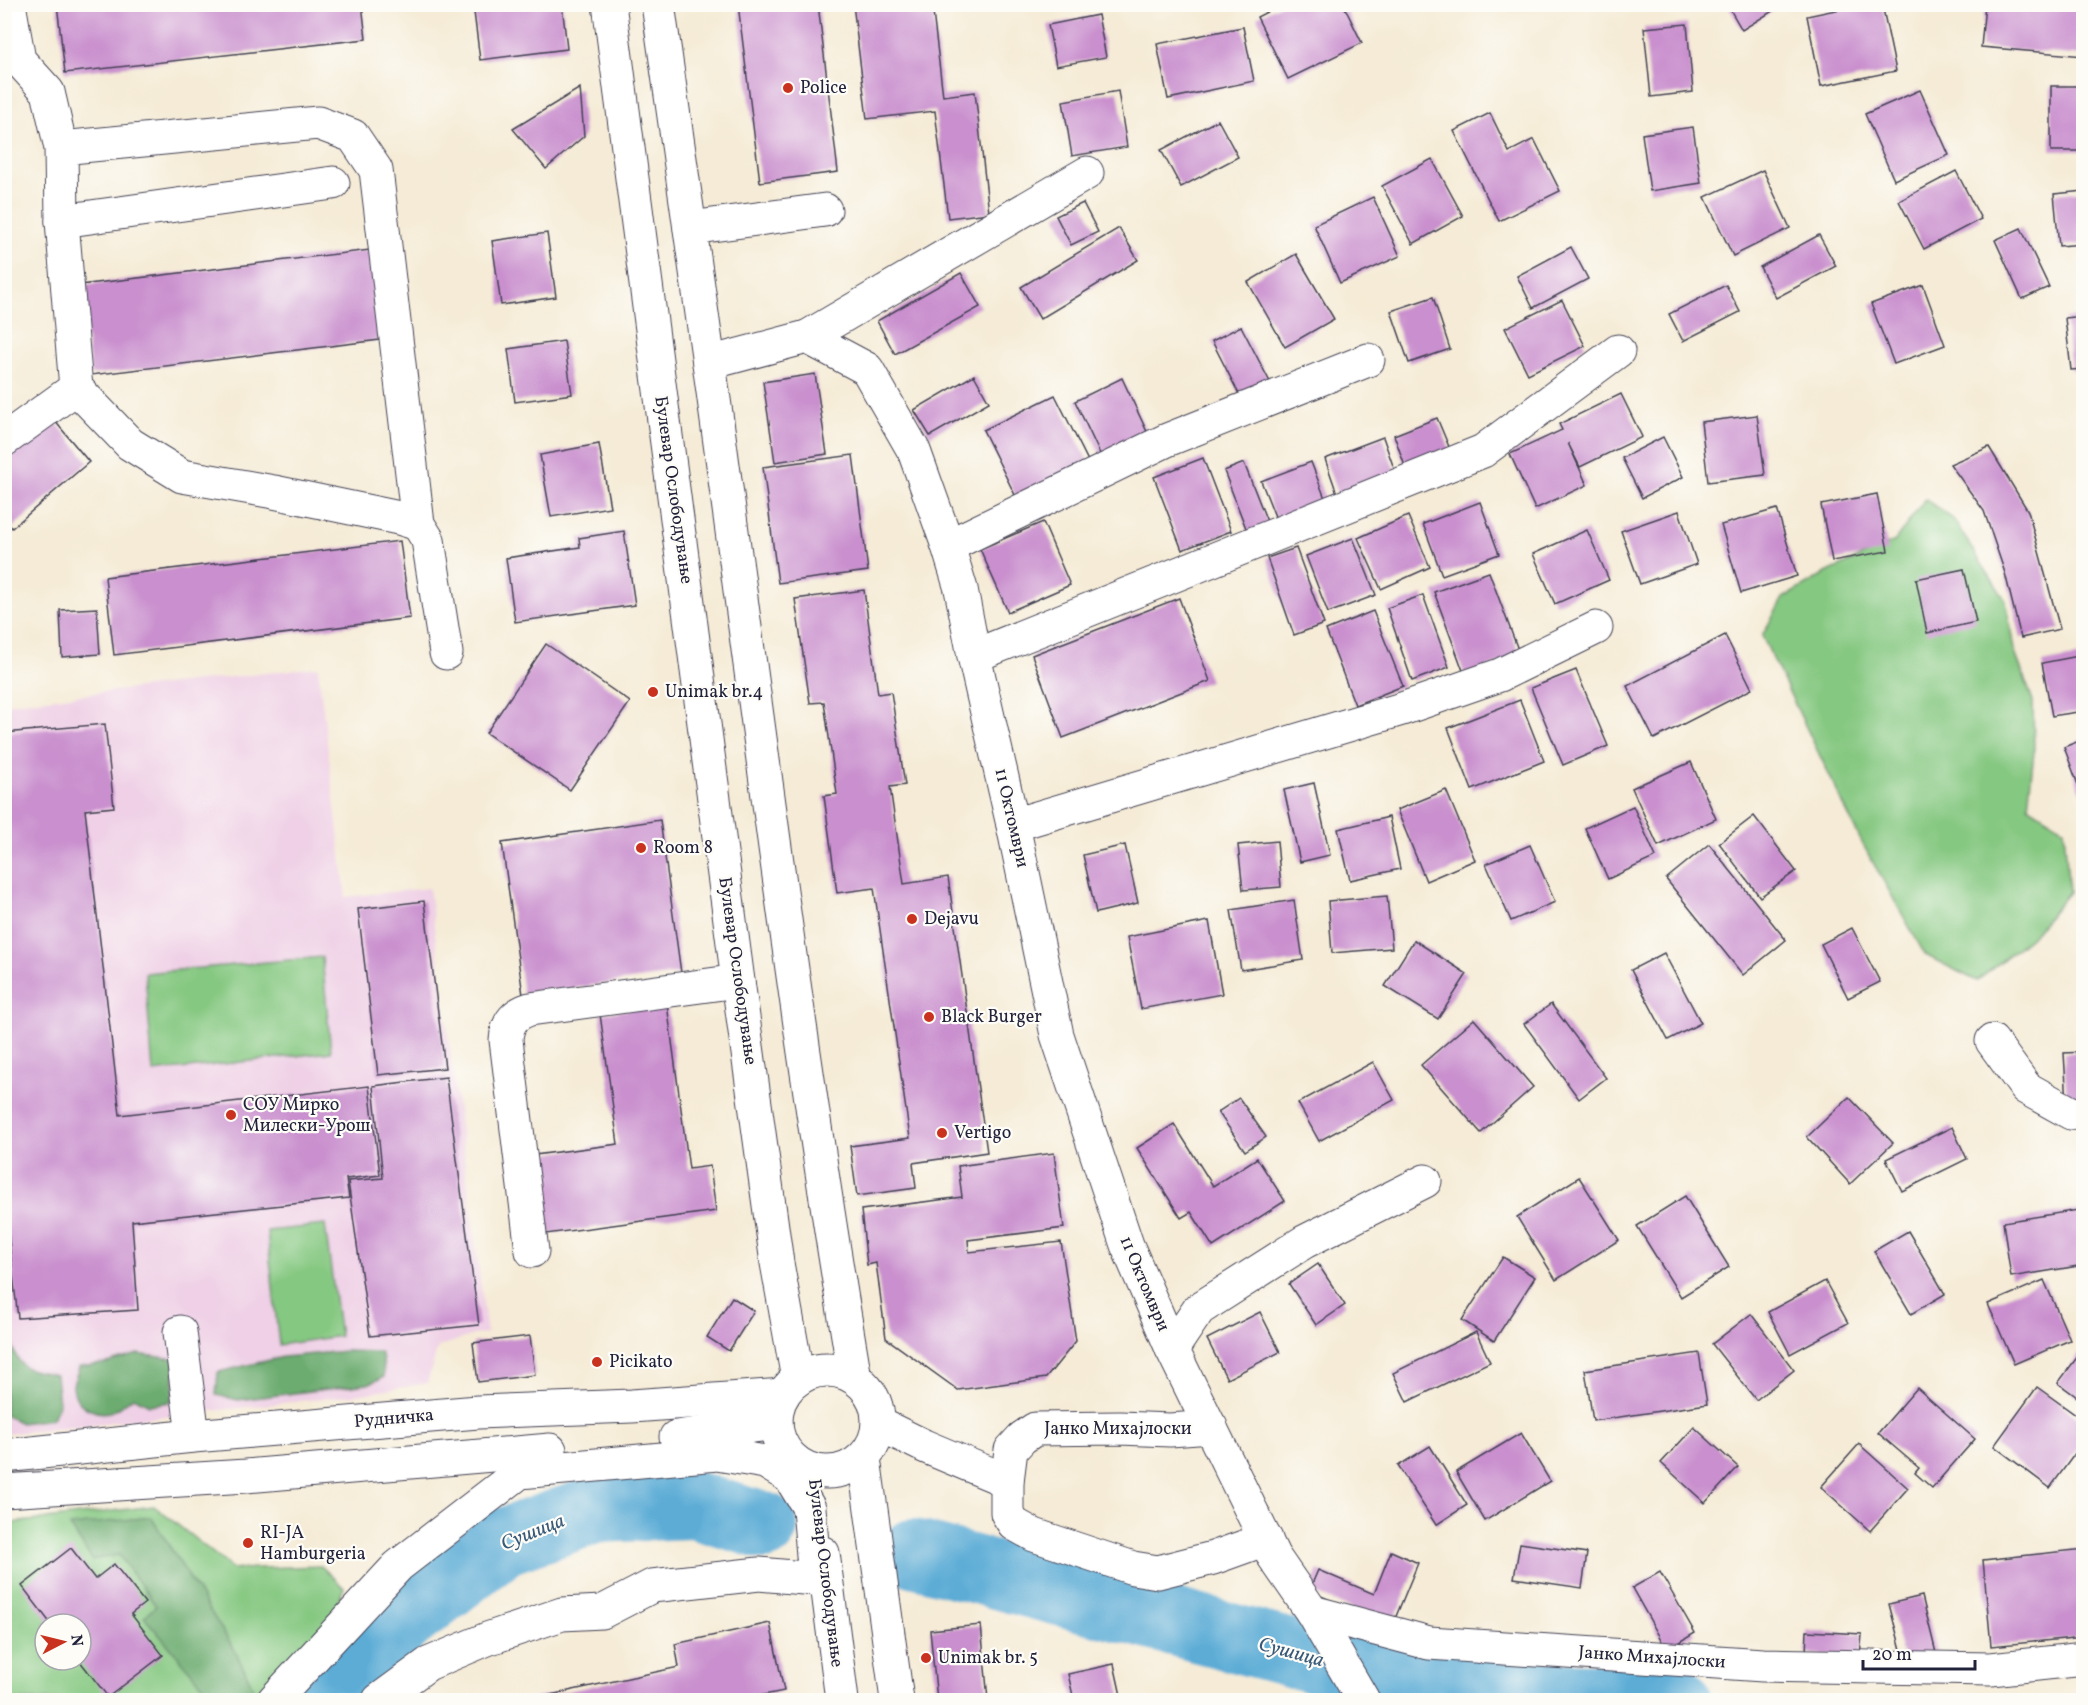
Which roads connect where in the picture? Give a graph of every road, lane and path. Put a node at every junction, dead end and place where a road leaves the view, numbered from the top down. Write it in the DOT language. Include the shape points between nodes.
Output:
graph roads {
  1 [pos="9,4"];
  2 [pos="609,4"];
  3 [pos="658,4"];
  4 [pos="62,148"];
  5 [pos="1087,173"];
  6 [pos="333,183"];
  7 [pos="825,210"];
  8 [pos="62,221"];
  9 [pos="690,228"];
  10 [pos="807,337"];
  11 [pos="1618,351"];
  12 [pos="1368,360"];
  13 [pos="709,363"];
  14 [pos="76,388"];
  15 [pos="4,440"];
  16 [pos="418,524"];
  17 [pos="948,546"];
  18 [pos="1596,628"];
  19 [pos="446,653"];
  20 [pos="974,656"];
  21 [pos="1013,825"];
  22 [pos="738,981"];
  23 [pos="1992,1041"];
  24 [pos="2084,1114"];
  25 [pos="1425,1181"];
  26 [pos="532,1251"];
  27 [pos="180,1332"];
  28 [pos="1172,1349"];
  29 [pos="855,1378"];
  30 [pos="786,1399"];
  31 [pos="1211,1427"];
  32 [pos="873,1432"];
  33 [pos="193,1436"];
  34 [pos="4,1456"];
  35 [pos="814,1471"];
  36 [pos="520,1472"];
  37 [pos="1007,1481"];
  38 [pos="4,1491"];
  39 [pos="4,1509"];
  40 [pos="1266,1539"];
  41 [pos="1312,1612"];
  42 [pos="2084,1659"];
  43 [pos="1361,1698"];
  44 [pos="274,1701"];
  45 [pos="379,1701"];
  46 [pos="842,1701"];
  47 [pos="897,1701"];
  1 -- 4 [label="street" via="19,60 48,92"];
  2 -- 22 [label="street, Булевар Ослободување"];
  3 -- 9 [label="street"];
  4 -- 8 [label="street"];
  4 -- 16 [label="street" via="318,123 353,136 376,170"];
  5 -- 10 [label="street"];
  6 -- 8 [label="street"];
  7 -- 9 [label="street"];
  8 -- 14 [label="street"];
  9 -- 13 [label="street"];
  10 -- 13 [label="street"];
  10 -- 17 [label="street, 11 Октомври" via="867,369 914,451"];
  11 -- 20 [label="street" via="1483,451"];
  12 -- 17 [label="street" via="1167,440"];
  13 -- 29 [label="street" via="780,885"];
  14 -- 15 [label="street"];
  14 -- 16 [label="street" via="130,444 182,476"];
  16 -- 19 [label="street" via="428,540"];
  17 -- 20 [label="street, 11 Октомври"];
  18 -- 21 [label="street" via="1500,675 1402,709"];
  20 -- 21 [label="street, 11 Октомври"];
  21 -- 28 [label="street, 11 Октомври" via="1057,1035 1127,1245"];
  22 -- 26 [label="street" via="530,1009 511,1019 506,1040"];
  22 -- 30 [label="street, Булевар Ослободување" via="777,1263"];
  23 -- 24 [label="street" via="2026,1088 2071,1113"];
  25 -- 28 [label="street" via="1304,1242 1199,1309"];
  27 -- 33 [label="street"];
  28 -- 31 [label="street, 11 Октомври"];
  29 -- 30 [label="street, Рудничка" via="846,1373 816,1371"];
  29 -- 32 [label="street" via="868,1390"];
  30 -- 33 [label="street, Рудничка" via="478,1412"];
  30 -- 35 [label="street, Булевар Ослободување" via="778,1436 791,1458"];
  30 -- 38 [label="street, Рудничка" via="625,1444 246,1476"];
  31 -- 37 [label="street, Јанко Михајлоски" via="1035,1429 1011,1450"];
  31 -- 40 [label="street, Јанко Михајлоски"];
  32 -- 35 [label="street" via="846,1469"];
  32 -- 37 [label="street" via="924,1446"];
  32 -- 47 [label="street"];
  33 -- 34 [label="street, Рудничка"];
  35 -- 46 [label="street, Булевар Ослободување"];
  36 -- 39 [label="street" via="383,1486 66,1501"];
  36 -- 44 [label="street" via="398,1566"];
  36 -- 45 [label="street" via="717,1454 765,1462 790,1478 809,1508 815,1579 759,1574 652,1586 602,1612 562,1614 428,1664"];
  37 -- 40 [label="street, Јанко Михајлоски" via="1007,1513 1014,1524 1034,1535 1133,1568 1158,1572"];
  40 -- 41 [label="street, Јанко Михајлоски"];
  41 -- 42 [label="street, Јанко Михајлоски" via="1429,1643 1763,1665 1991,1670"];
  41 -- 43 [label="street"];
}
